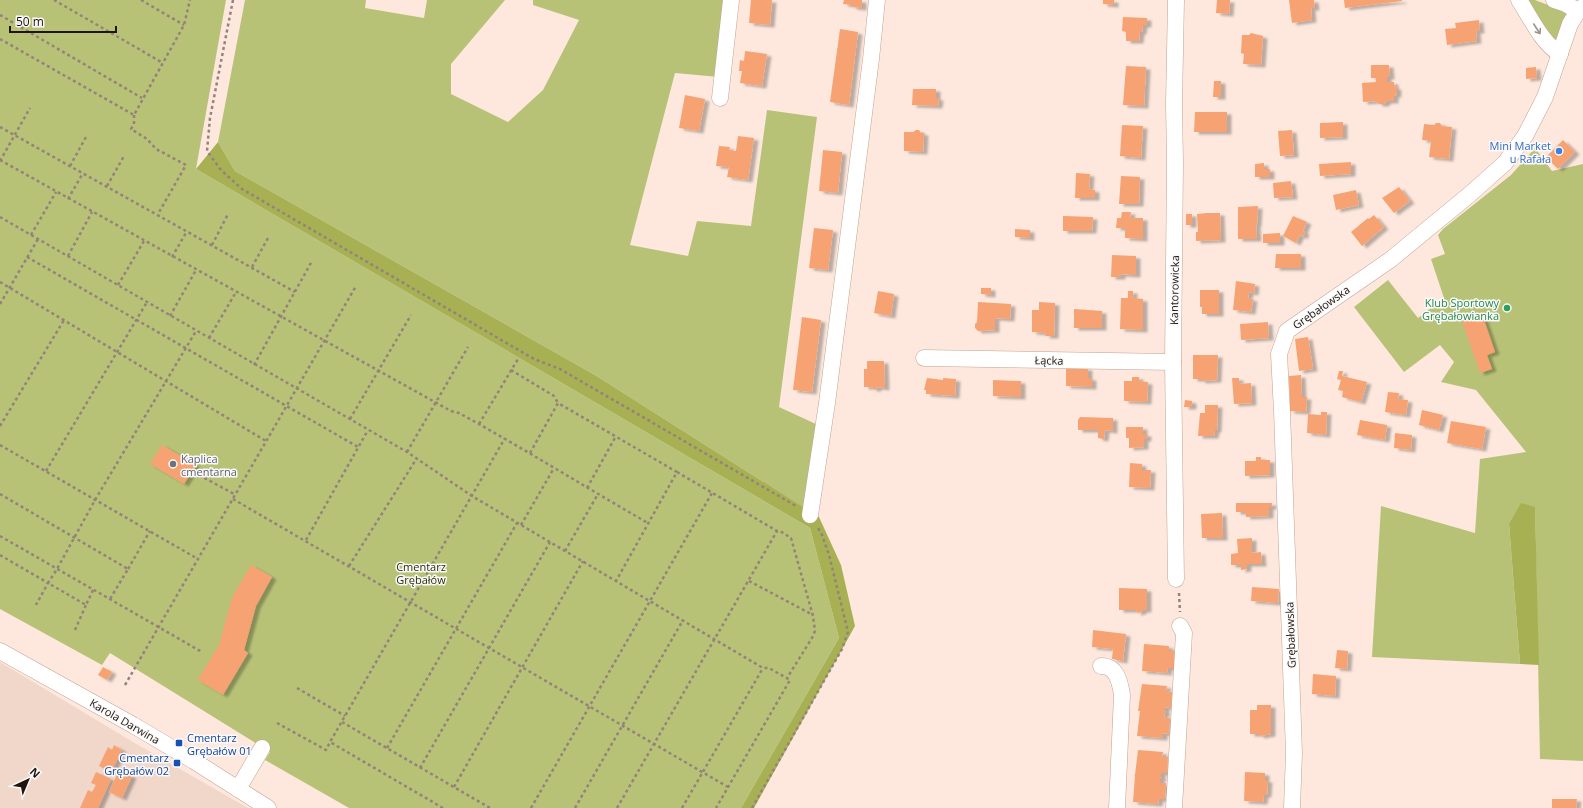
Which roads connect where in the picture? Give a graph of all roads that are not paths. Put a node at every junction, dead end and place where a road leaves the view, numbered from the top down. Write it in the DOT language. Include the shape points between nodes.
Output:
graph roads {
  1 [pos="731,0"];
  2 [pos="877,0"];
  3 [pos="1176,0"];
  4 [pos="1519,0"];
  5 [pos="1554,0"];
  6 [pos="1580,9"];
  7 [pos="1560,54"];
  8 [pos="720,98"];
  9 [pos="924,358"];
  10 [pos="1173,362"];
  11 [pos="810,515"];
  12 [pos="1176,579"];
  13 [pos="1180,623"];
  14 [pos="0,651"];
  15 [pos="1101,666"];
  16 [pos="262,748"];
  17 [pos="238,790"];
  18 [pos="268,808"];
  19 [pos="1117,808"];
  20 [pos="1174,808"];
  21 [pos="1292,808"];
  1 -- 8 [label="street"];
  2 -- 11 [label="street" via="827,403"];
  3 -- 10 [label="street, Kantorowicka"];
  4 -- 7 [label="street, one-way" via="1544,38"];
  5 -- 6 [label="street"];
  6 -- 7 [label="street, Grębałowska" via="1570,24"];
  7 -- 21 [label="street, Grębałowska" via="1544,97 1525,136 1505,163 1390,260 1287,331 1279,354 1294,753"];
  9 -- 10 [label="street, Łącka"];
  10 -- 12 [label="street, Kantorowicka"];
  13 -- 20 [label="street" via="1184,633"];
  14 -- 17 [label="street, Karola Darwina" via="133,725"];
  15 -- 19 [label="street" via="1112,670 1120,681 1122,695"];
  16 -- 17 [label="street"];
  17 -- 18 [label="street, Karola Darwina"];
}
